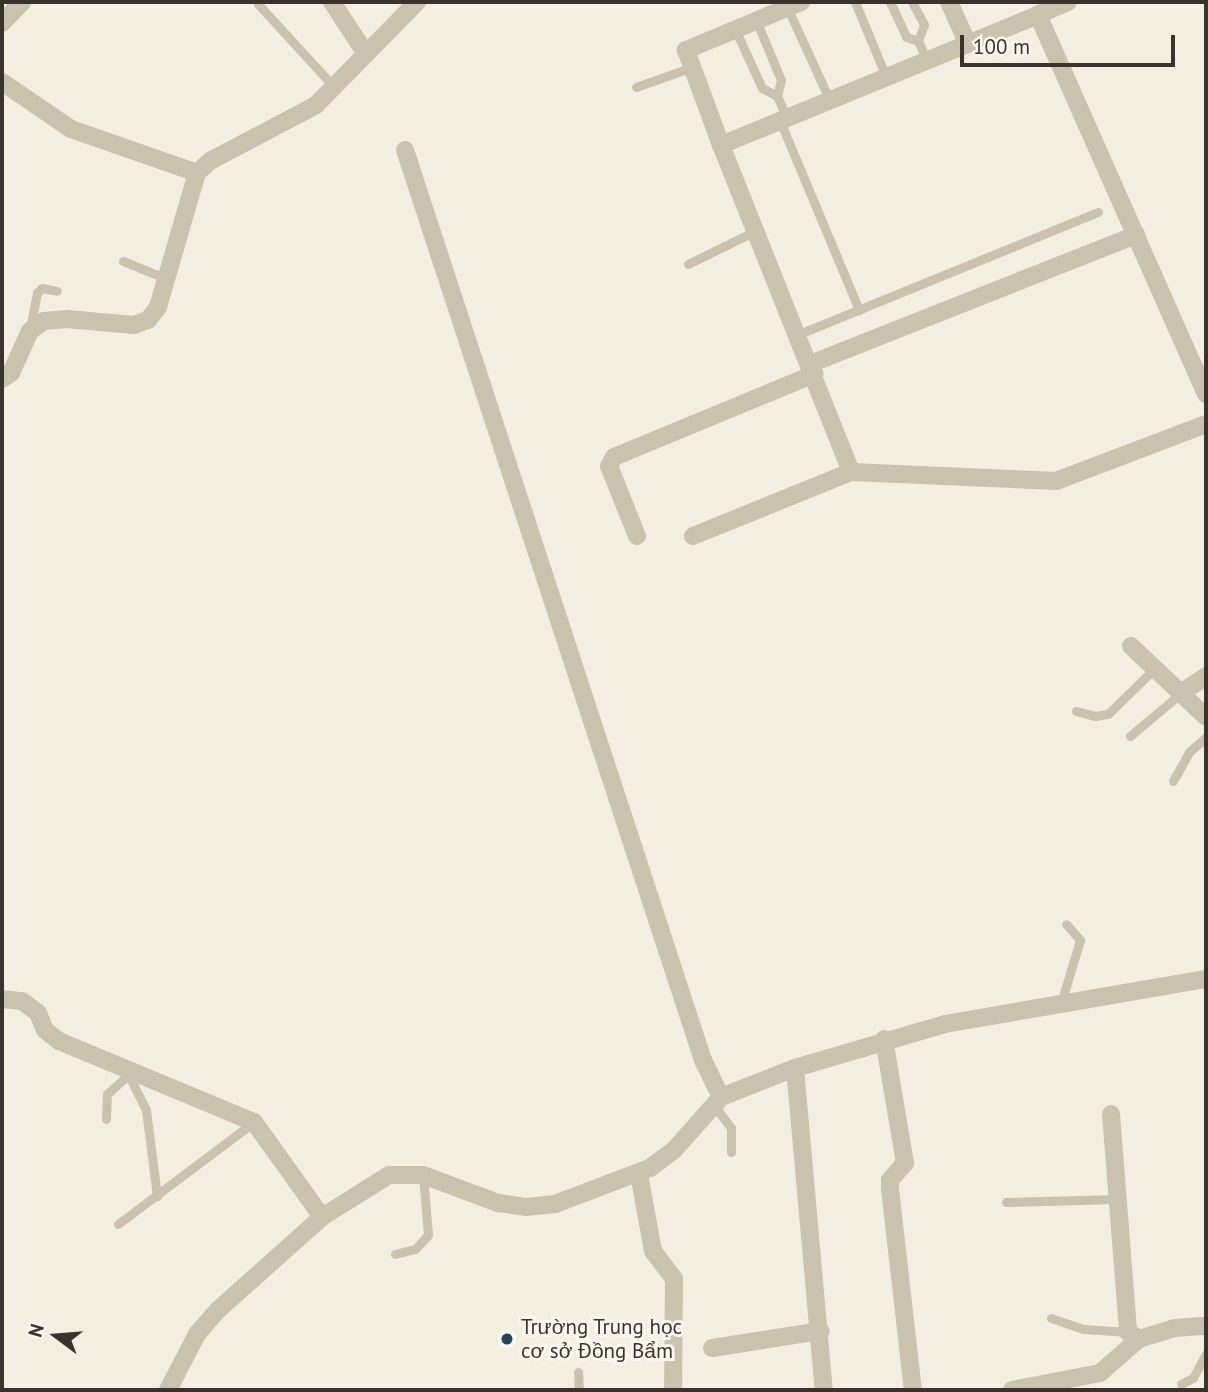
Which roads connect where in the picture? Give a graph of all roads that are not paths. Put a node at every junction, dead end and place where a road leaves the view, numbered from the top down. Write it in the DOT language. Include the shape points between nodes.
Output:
graph roads {
  1 [pos="22,2"];
  2 [pos="332,2"];
  3 [pos="417,2"];
  4 [pos="855,2"];
  5 [pos="890,2"];
  6 [pos="912,2"];
  7 [pos="948,2"];
  8 [pos="1068,2"];
  9 [pos="258,4"];
  10 [pos="794,5"];
  11 [pos="1038,15"];
  12 [pos="756,20"];
  13 [pos="2,23"];
  14 [pos="735,28"];
  15 [pos="918,41"];
  16 [pos="968,44"];
  17 [pos="366,54"];
  18 [pos="927,61"];
  19 [pos="690,68"];
  20 [pos="886,77"];
  21 [pos="2,82"];
  22 [pos="334,87"];
  23 [pos="636,87"];
  24 [pos="777,96"];
  25 [pos="830,101"];
  26 [pos="784,120"];
  27 [pos="721,145"];
  28 [pos="405,150"];
  29 [pos="197,173"];
  30 [pos="1098,212"];
  31 [pos="755,231"];
  32 [pos="1136,235"];
  33 [pos="123,261"];
  34 [pos="688,264"];
  35 [pos="167,279"];
  36 [pos="57,291"];
  37 [pos="859,310"];
  38 [pos="30,331"];
  39 [pos="799,334"];
  40 [pos="812,369"];
  41 [pos="2,379"];
  42 [pos="1206,394"];
  43 [pos="1206,424"];
  44 [pos="851,472"];
  45 [pos="637,536"];
  46 [pos="693,536"];
  47 [pos="1130,646"];
  48 [pos="1155,668"];
  49 [pos="1206,676"];
  50 [pos="1181,693"];
  51 [pos="1076,711"];
  52 [pos="1206,717"];
  53 [pos="1130,736"];
  54 [pos="1206,737"];
  55 [pos="1173,781"];
  56 [pos="1066,924"];
  57 [pos="1206,979"];
  58 [pos="2,999"];
  59 [pos="1061,1004"];
  60 [pos="884,1040"];
  61 [pos="795,1068"];
  62 [pos="127,1071"];
  63 [pos="717,1101"];
  64 [pos="1111,1114"];
  65 [pos="106,1119"];
  66 [pos="254,1122"];
  67 [pos="731,1152"];
  68 [pos="639,1174"];
  69 [pos="423,1175"];
  70 [pos="157,1196"];
  71 [pos="1119,1199"];
  72 [pos="1006,1202"];
  73 [pos="322,1217"];
  74 [pos="118,1224"];
  75 [pos="395,1254"];
  76 [pos="1051,1318"];
  77 [pos="1206,1326"];
  78 [pos="821,1331"];
  79 [pos="1133,1335"];
  80 [pos="712,1349"];
  81 [pos="1206,1354"];
  82 [pos="578,1372"];
  83 [pos="1181,1384"];
  84 [pos="168,1390"];
  85 [pos="579,1390"];
  86 [pos="673,1390"];
  87 [pos="824,1390"];
  88 [pos="913,1390"];
  89 [pos="1013,1390"];
  1 -- 13 [label="street"];
  2 -- 17 [label="street"];
  3 -- 17 [label="street"];
  4 -- 20 [label="lane"];
  5 -- 15 [label="lane" via="906,37"];
  6 -- 15 [label="lane" via="924,25"];
  7 -- 16 [label="street"];
  8 -- 11 [label="street"];
  9 -- 22 [label="lane"];
  10 -- 12 [label="street"];
  10 -- 25 [label="lane"];
  11 -- 16 [label="street"];
  11 -- 32 [label="street"];
  12 -- 14 [label="street"];
  12 -- 24 [label="lane" via="781,80"];
  14 -- 19 [label="street" via="686,50"];
  14 -- 24 [label="lane" via="762,88"];
  15 -- 18 [label="lane"];
  16 -- 18 [label="street"];
  17 -- 22 [label="street"];
  18 -- 20 [label="street"];
  19 -- 23 [label="lane"];
  19 -- 27 [label="street"];
  20 -- 25 [label="street"];
  21 -- 29 [label="street" via="71,129"];
  22 -- 29 [label="street" via="297,117 210,161"];
  24 -- 26 [label="lane"];
  25 -- 26 [label="street"];
  26 -- 27 [label="street"];
  26 -- 37 [label="lane"];
  27 -- 31 [label="street"];
  28 -- 63 [label="street"];
  29 -- 35 [label="street"];
  30 -- 37 [label="lane"];
  31 -- 34 [label="lane"];
  31 -- 39 [label="street"];
  32 -- 40 [label="street"];
  32 -- 42 [label="street"];
  33 -- 35 [label="lane"];
  35 -- 38 [label="street" via="148,320 134,325 67,318 44,321"];
  36 -- 38 [label="lane" via="42,288 37,293"];
  37 -- 39 [label="lane"];
  38 -- 41 [label="street" via="11,373"];
  39 -- 40 [label="street"];
  40 -- 44 [label="street"];
  40 -- 45 [label="street" via="614,457 609,466"];
  43 -- 44 [label="street" via="1056,481"];
  44 -- 46 [label="street"];
  47 -- 48 [label="street"];
  48 -- 50 [label="street"];
  48 -- 51 [label="lane" via="1108,714"];
  49 -- 50 [label="street"];
  50 -- 52 [label="street"];
  50 -- 53 [label="lane"];
  54 -- 55 [label="lane" via="1189,752"];
  56 -- 59 [label="lane" via="1080,940 1080,950"];
  57 -- 59 [label="street"];
  58 -- 62 [label="street" via="22,1001 38,1013 45,1030 59,1041"];
  59 -- 60 [label="street"];
  60 -- 61 [label="street"];
  60 -- 88 [label="street" via="905,1163 890,1180 890,1189"];
  61 -- 63 [label="street"];
  61 -- 78 [label="street"];
  62 -- 65 [label="lane" via="107,1094"];
  62 -- 66 [label="street"];
  62 -- 70 [label="lane" via="146,1110"];
  63 -- 67 [label="lane" via="731,1128"];
  63 -- 68 [label="street" via="674,1150"];
  64 -- 71 [label="street"];
  66 -- 70 [label="lane"];
  66 -- 73 [label="street"];
  68 -- 69 [label="street" via="555,1204 526,1207 498,1203"];
  68 -- 86 [label="street" via="653,1251 674,1279"];
  69 -- 73 [label="street" via="389,1175"];
  69 -- 75 [label="lane" via="428,1235 415,1249"];
  70 -- 74 [label="lane"];
  71 -- 72 [label="lane"];
  71 -- 79 [label="street"];
  73 -- 84 [label="street" via="211,1318 181,1360"];
  76 -- 79 [label="lane" via="1083,1329"];
  77 -- 79 [label="street"];
  78 -- 80 [label="street"];
  78 -- 87 [label="street"];
  79 -- 89 [label="street" via="1100,1373"];
  81 -- 83 [label="lane" via="1193,1378"];
  82 -- 85 [label="lane"];
}
